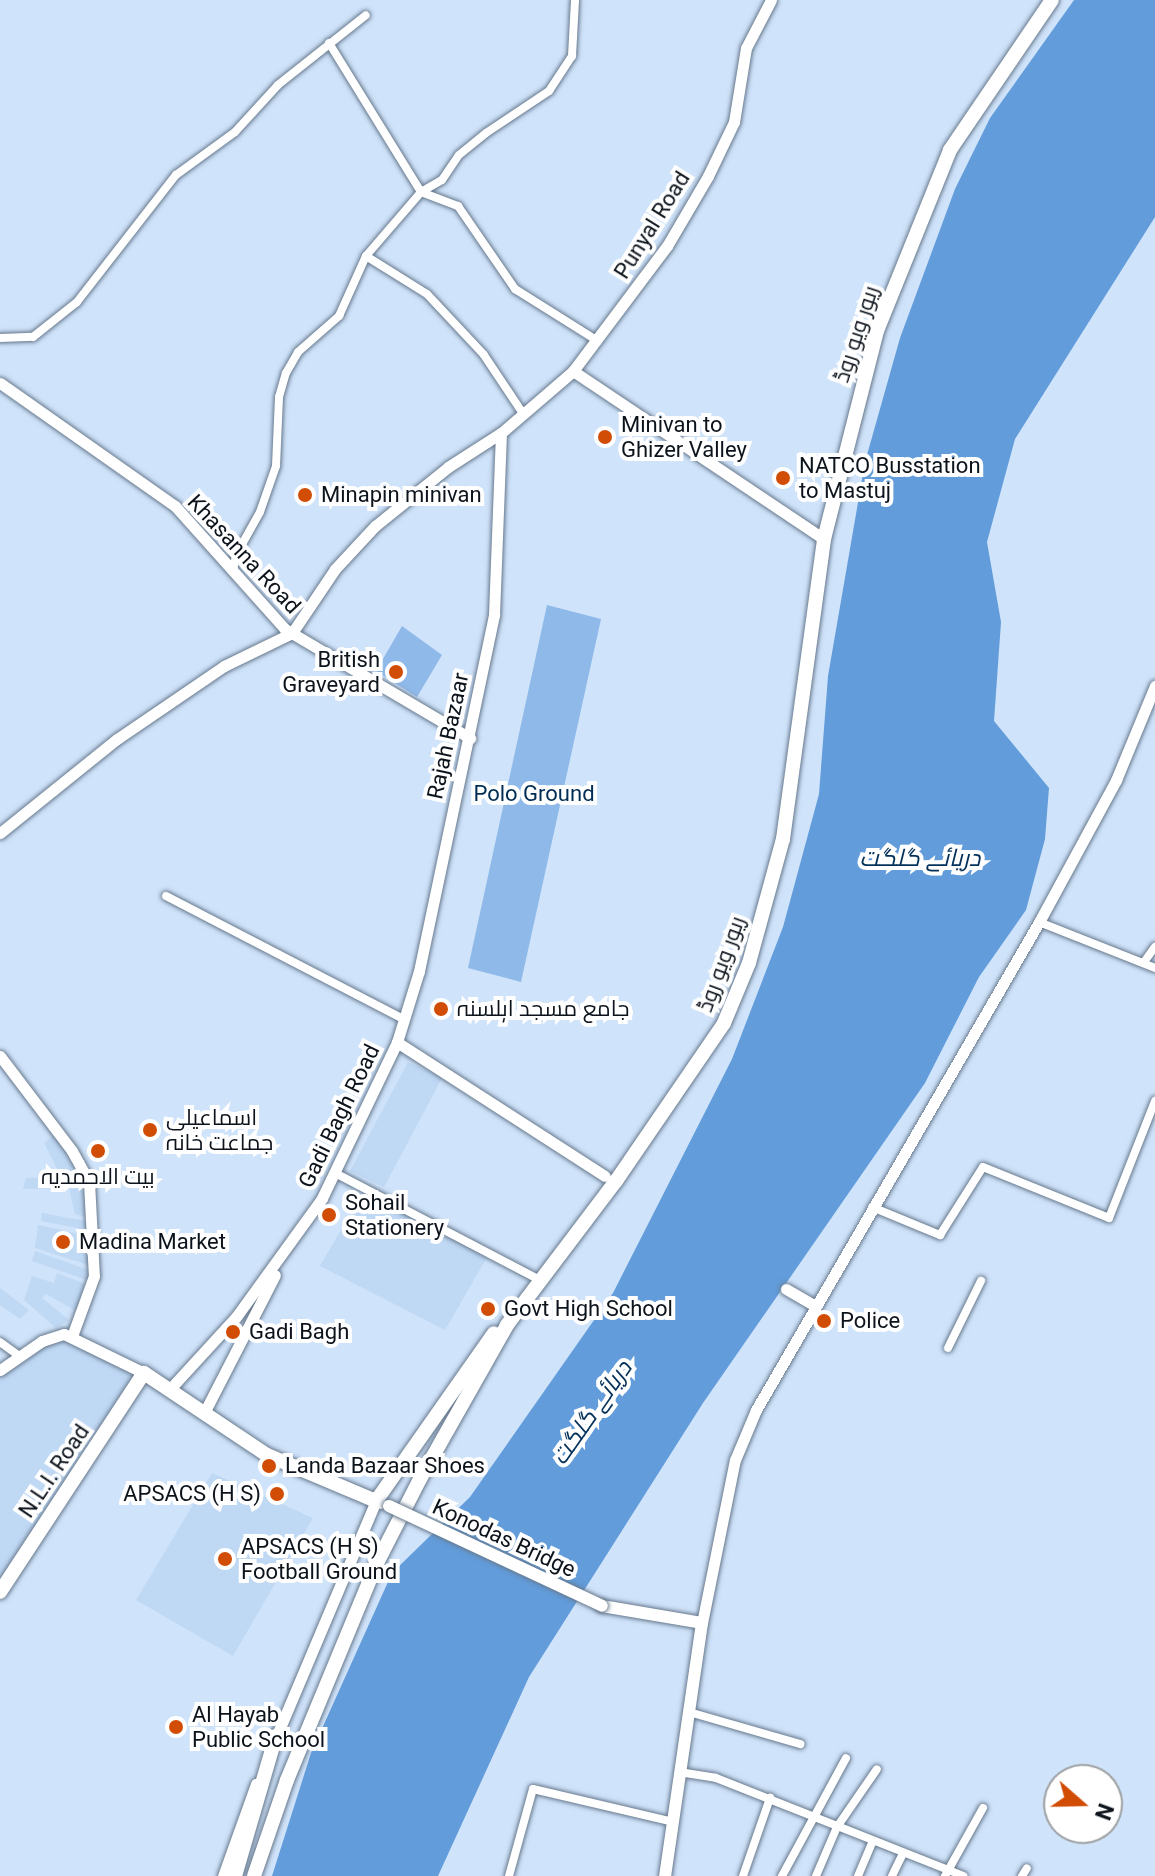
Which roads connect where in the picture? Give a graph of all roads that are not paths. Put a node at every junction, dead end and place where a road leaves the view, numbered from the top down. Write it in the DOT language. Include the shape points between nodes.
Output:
graph roads {
  1 [pos="575,0"];
  2 [pos="771,0"];
  3 [pos="1052,0"];
  4 [pos="366,15"];
  5 [pos="329,43"];
  6 [pos="421,192"];
  7 [pos="366,256"];
  8 [pos="0,338"];
  9 [pos="598,341"];
  10 [pos="573,371"];
  11 [pos="0,383"];
  12 [pos="522,412"];
  13 [pos="501,433"];
  14 [pos="824,539"];
  15 [pos="233,575"];
  16 [pos="292,633"];
  17 [pos="1155,686"];
  18 [pos="470,738"];
  19 [pos="0,833"];
  20 [pos="166,896"];
  21 [pos="1039,922"];
  22 [pos="1155,947"];
  23 [pos="1144,962"];
  24 [pos="1155,968"];
  25 [pos="405,1020"];
  26 [pos="397,1042"];
  27 [pos="0,1056"];
  28 [pos="1155,1101"];
  29 [pos="337,1174"];
  30 [pos="605,1176"];
  31 [pos="872,1207"];
  32 [pos="289,1247"];
  33 [pos="543,1281"];
  34 [pos="981,1281"];
  35 [pos="786,1289"];
  36 [pos="814,1305"];
  37 [pos="236,1317"];
  38 [pos="507,1325"];
  39 [pos="249,1326"];
  40 [pos="72,1336"];
  41 [pos="0,1342"];
  42 [pos="948,1348"];
  43 [pos="18,1355"];
  44 [pos="0,1370"];
  45 [pos="144,1373"];
  46 [pos="169,1390"];
  47 [pos="204,1413"];
  48 [pos="382,1504"];
  49 [pos="0,1592"];
  50 [pos="702,1623"];
  51 [pos="689,1712"];
  52 [pos="276,1736"];
  53 [pos="800,1744"];
  54 [pos="846,1758"];
  55 [pos="877,1769"];
  56 [pos="678,1772"];
  57 [pos="770,1798"];
  58 [pos="983,1808"];
  59 [pos="813,1817"];
  60 [pos="674,1822"];
  61 [pos="837,1827"];
  62 [pos="873,1841"];
  63 [pos="903,1853"];
  64 [pos="946,1873"];
  65 [pos="223,1876"];
  66 [pos="235,1876"];
  67 [pos="254,1876"];
  68 [pos="509,1876"];
  69 [pos="665,1876"];
  70 [pos="743,1876"];
  71 [pos="782,1876"];
  72 [pos="816,1876"];
  73 [pos="858,1876"];
  74 [pos="892,1876"];
  75 [pos="963,1876"];
  1 -- 6 [label="street" via="572,56 549,91 486,133 459,155 442,180"];
  2 -- 9 [label="main road, Punyal Road" via="746,48 734,122 708,176 667,246"];
  3 -- 14 [label="highway, ریور ویو روڈ" via="974,109 927,204 877,331"];
  4 -- 5 [label="street"];
  5 -- 6 [label="street"];
  5 -- 8 [label="street" via="278,85 235,132 176,175 77,302 33,337"];
  6 -- 7 [label="street"];
  6 -- 9 [label="street" via="458,206 515,289"];
  7 -- 12 [label="street" via="427,294 484,355"];
  7 -- 15 [label="street" via="339,316 298,352 286,373 279,397 276,466 260,512 236,555"];
  9 -- 10 [label="main road, Punyal Road"];
  10 -- 12 [label="main road, Punyal Road"];
  10 -- 14 [label="main road"];
  11 -- 15 [label="main road, Khasanna Road" via="175,506"];
  12 -- 13 [label="main road, Punyal Road"];
  13 -- 16 [label="main road, Punyal Road" via="375,526 335,569"];
  13 -- 18 [label="main road, Rajah Bazaar" via="498,588"];
  14 -- 33 [label="highway, ریور ویو روڈ" via="786,827 749,963 724,1023"];
  15 -- 16 [label="main road, Khasanna Road"];
  16 -- 18 [label="main road, Khasanna Road"];
  16 -- 19 [label="main road" via="224,666 117,739"];
  17 -- 21 [label="main road" via="1116,780"];
  18 -- 25 [label="main road, Rajah Bazaar"];
  20 -- 25 [label="street"];
  21 -- 23 [label="street"];
  21 -- 31 [label="main road"];
  22 -- 23 [label="street"];
  23 -- 24 [label="street"];
  25 -- 26 [label="main road, Rajah Bazaar"];
  26 -- 29 [label="main road, Gadi Bagh Road"];
  26 -- 30 [label="main road"];
  27 -- 40 [label="main road" via="89,1182 94,1276"];
  28 -- 31 [label="street" via="1109,1218 983,1167 940,1235"];
  29 -- 32 [label="main road, Gadi Bagh Road"];
  29 -- 33 [label="street"];
  31 -- 36 [label="main road"];
  32 -- 37 [label="main road, Gadi Bagh Road"];
  32 -- 39 [label="main road, Gadi Bagh Road"];
  33 -- 38 [label="highway, ریور ویو روڈ"];
  34 -- 42 [label="street"];
  35 -- 36 [label="main road"];
  36 -- 50 [label="main road" via="735,1460"];
  37 -- 39 [label="main road"];
  37 -- 46 [label="main road, Gadi Bagh Road"];
  38 -- 48 [label="highway" via="487,1341"];
  38 -- 67 [label="highway, ریور ویو روڈ" via="377,1563"];
  39 -- 47 [label="main road, Gadi Bagh Road"];
  40 -- 43 [label="main road" via="54,1335"];
  40 -- 45 [label="main road"];
  41 -- 43 [label="street"];
  43 -- 44 [label="main road"];
  45 -- 46 [label="highway"];
  45 -- 49 [label="highway, N.L.I. Road"];
  46 -- 47 [label="highway"];
  47 -- 48 [label="highway" via="267,1455"];
  48 -- 50 [label="main road, Konodas Bridge, bridge" via="602,1606"];
  48 -- 52 [label="main road"];
  50 -- 51 [label="main road"];
  51 -- 53 [label="street"];
  51 -- 56 [label="main road"];
  52 -- 65 [label="main road"];
  52 -- 66 [label="highway"];
  54 -- 59 [label="street"];
  55 -- 61 [label="street"];
  56 -- 57 [label="street" via="716,1778"];
  56 -- 60 [label="main road"];
  57 -- 59 [label="street"];
  57 -- 70 [label="street"];
  58 -- 64 [label="street"];
  59 -- 61 [label="street"];
  59 -- 71 [label="street"];
  60 -- 68 [label="street" via="533,1789"];
  60 -- 69 [label="main road"];
  61 -- 62 [label="street"];
  61 -- 72 [label="street"];
  62 -- 63 [label="street"];
  62 -- 73 [label="street"];
  63 -- 64 [label="street"];
  63 -- 74 [label="street"];
  64 -- 75 [label="street"];
}
